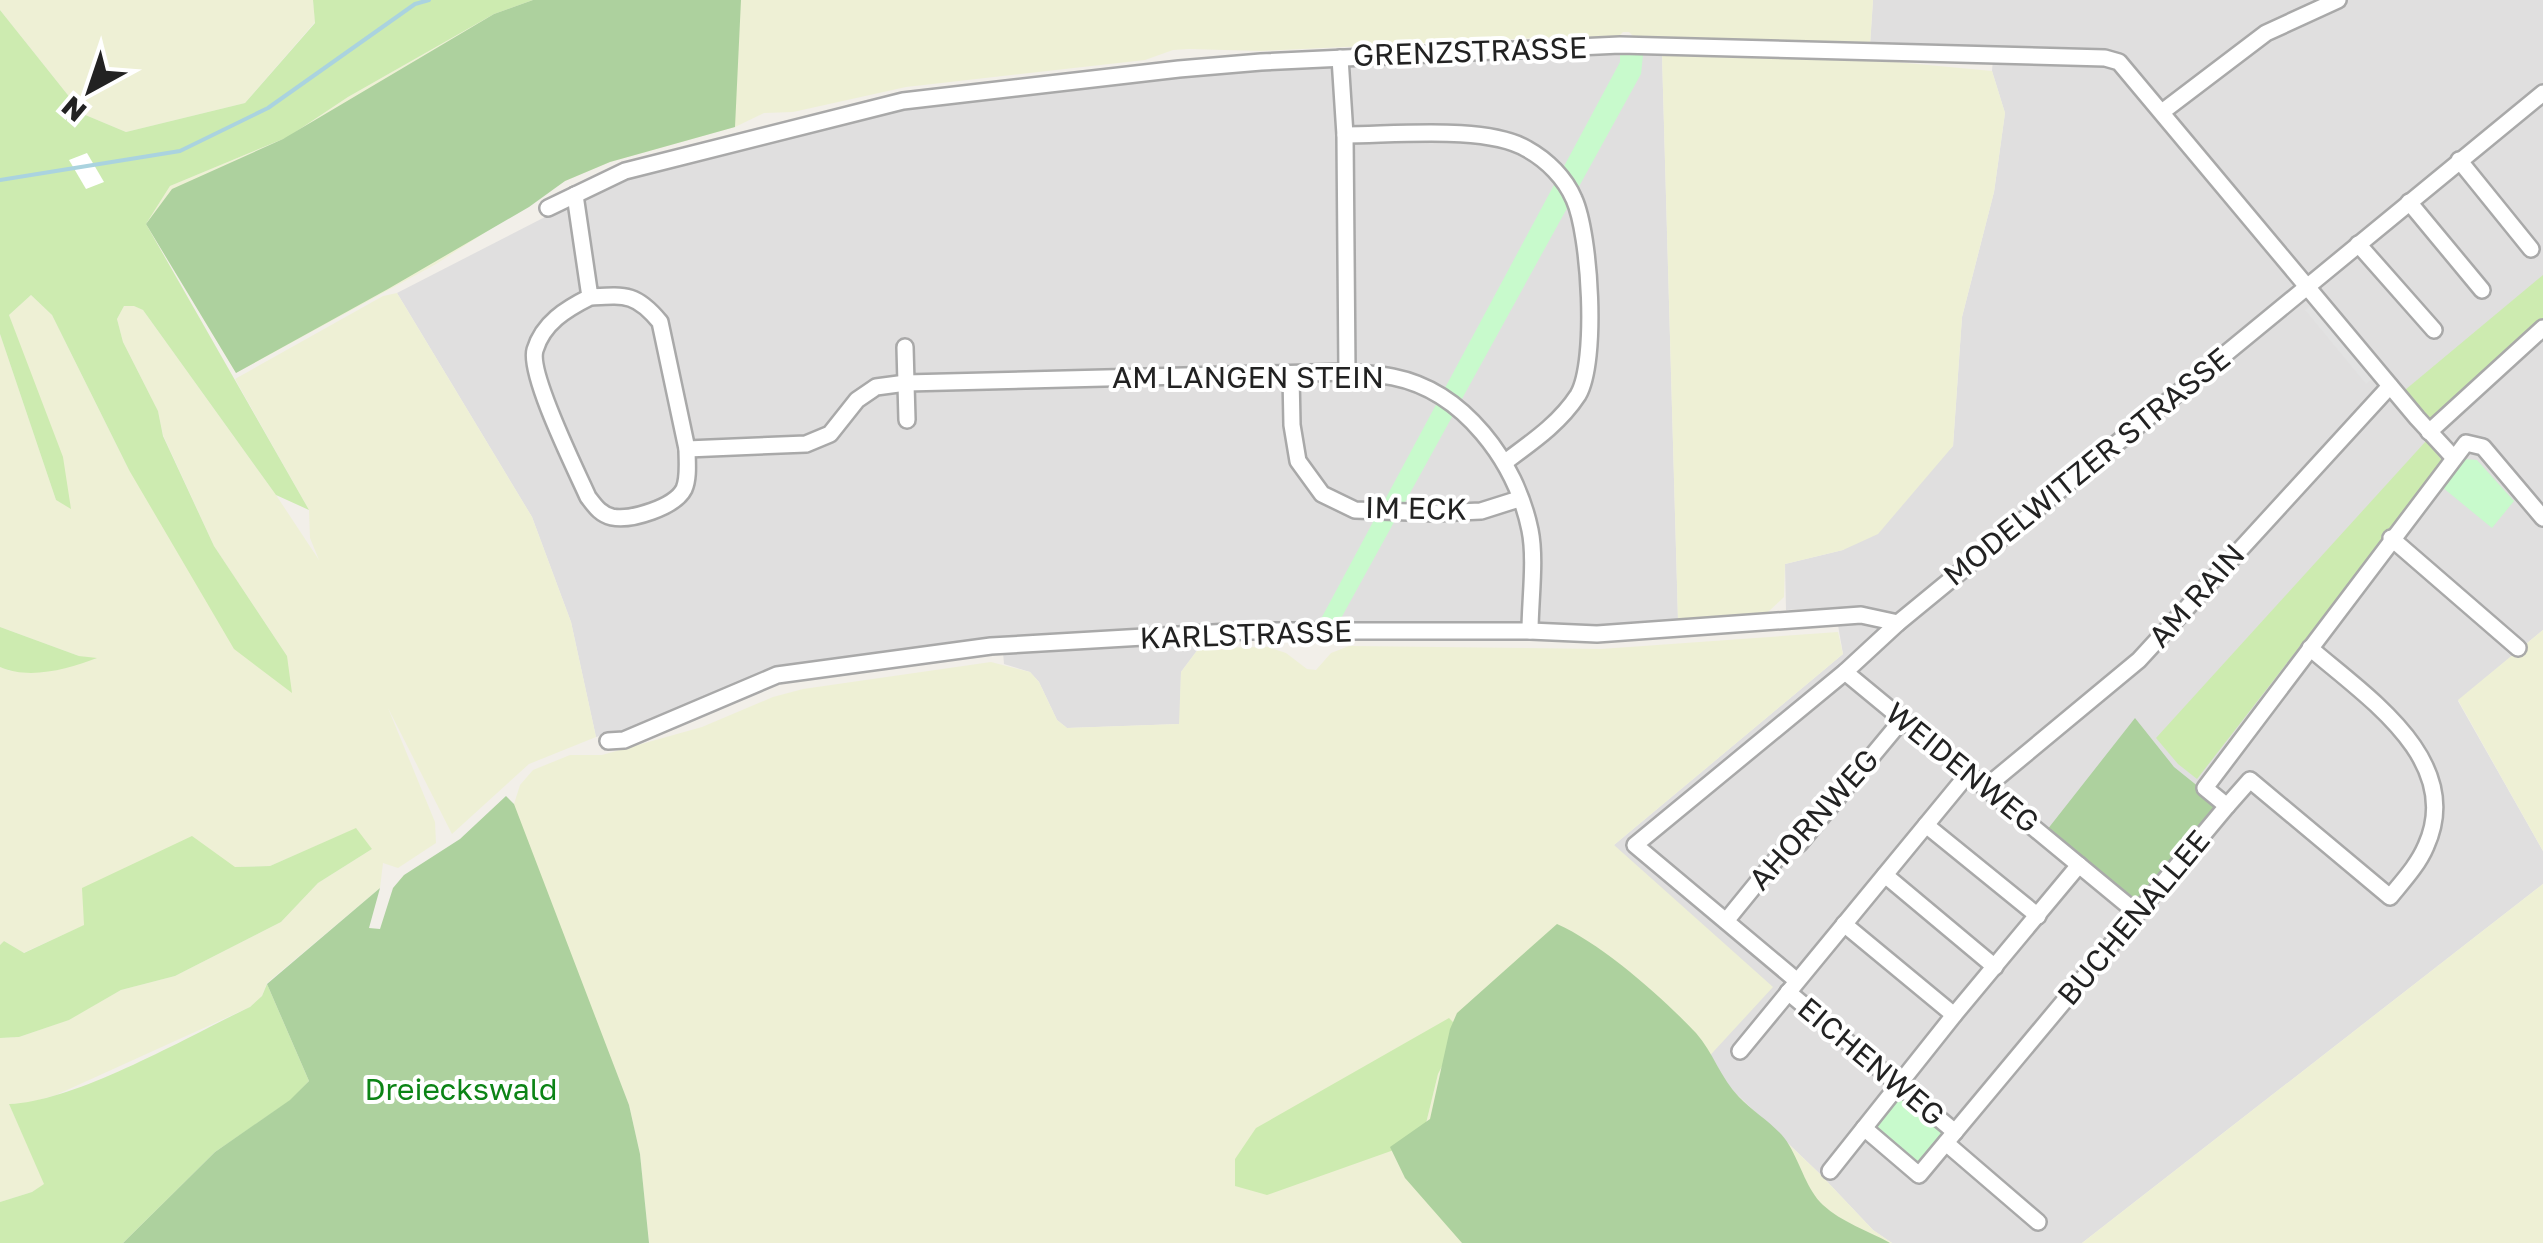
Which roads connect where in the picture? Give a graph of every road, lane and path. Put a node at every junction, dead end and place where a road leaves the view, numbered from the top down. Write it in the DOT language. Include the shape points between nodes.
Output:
graph roads {
  1 [pos="2338,0"];
  2 [pos="1340,58"];
  3 [pos="2543,93"];
  4 [pos="2162,112"];
  5 [pos="1345,136"];
  6 [pos="2459,160"];
  7 [pos="574,195"];
  8 [pos="2409,202"];
  9 [pos="548,208"];
  10 [pos="2358,244"];
  11 [pos="2531,250"];
  12 [pos="2307,286"];
  13 [pos="2482,290"];
  14 [pos="590,297"];
  15 [pos="2543,328"];
  16 [pos="2434,330"];
  17 [pos="905,346"];
  18 [pos="1347,372"];
  19 [pos="1291,375"];
  20 [pos="906,383"];
  21 [pos="2390,386"];
  22 [pos="907,420"];
  23 [pos="2429,432"];
  24 [pos="687,449"];
  25 [pos="2453,457"];
  26 [pos="1504,462"];
  27 [pos="1519,499"];
  28 [pos="2543,518"];
  29 [pos="2391,538"];
  30 [pos="1898,623"];
  31 [pos="1530,631"];
  32 [pos="2310,648"];
  33 [pos="2518,648"];
  34 [pos="1845,672"];
  35 [pos="1902,720"];
  36 [pos="608,741"];
  37 [pos="1968,774"];
  38 [pos="1986,787"];
  39 [pos="2227,806"];
  40 [pos="1926,825"];
  41 [pos="1635,846"];
  42 [pos="2080,865"];
  43 [pos="1886,875"];
  44 [pos="2136,913"];
  45 [pos="2038,916"];
  46 [pos="1726,921"];
  47 [pos="1844,924"];
  48 [pos="1995,967"];
  49 [pos="1792,986"];
  50 [pos="1954,1015"];
  51 [pos="1740,1051"];
  52 [pos="1898,1085"];
  53 [pos="1864,1128"];
  54 [pos="1950,1137"];
  55 [pos="1830,1171"];
  56 [pos="2038,1222"];
  1 -- 4 [label="street" via="2266,33"];
  2 -- 4 [label="street, GRENZSTRASSE" via="1644,46 2105,58 2119,62"];
  2 -- 5 [label="street"];
  2 -- 7 [label="street, GRENZSTRASSE" via="902,101 625,170"];
  3 -- 6 [label="street, MODELWITZER STRASSE"];
  4 -- 12 [label="street, GRENZSTRASSE"];
  5 -- 18 [label="street"];
  5 -- 26 [label="street" via="1497,136 1528,149 1573,195 1584,226 1590,354 1580,392 1552,427"];
  6 -- 8 [label="street, MODELWITZER STRASSE"];
  6 -- 11 [label="street"];
  7 -- 9 [label="street, GRENZSTRASSE"];
  7 -- 14 [label="street"];
  8 -- 10 [label="street, MODELWITZER STRASSE"];
  8 -- 13 [label="street"];
  10 -- 12 [label="street, MODELWITZER STRASSE"];
  10 -- 16 [label="street"];
  12 -- 21 [label="street, GRENZSTRASSE"];
  12 -- 30 [label="street, MODELWITZER STRASSE"];
  14 -- 24 [label="street" via="628,295 660,322"];
  14 -- 24 [label="street" via="548,324 533,353 537,378 588,498 615,518 665,508 684,490"];
  15 -- 23 [label="street"];
  17 -- 20 [label="street"];
  18 -- 19 [label="street, AM LANGEN STEIN"];
  18 -- 26 [label="street, AM LANGEN STEIN" via="1396,378 1436,393 1475,423"];
  19 -- 20 [label="street, AM LANGEN STEIN"];
  19 -- 27 [label="street, IM ECK" via="1298,462 1322,494 1355,510 1434,513 1480,511"];
  20 -- 22 [label="street"];
  20 -- 24 [label="street, AM LANGEN STEIN" via="876,387 830,434 806,444"];
  21 -- 23 [label="street, GRENZSTRASSE"];
  21 -- 38 [label="street, AM RAIN" via="2139,660"];
  23 -- 25 [label="street, GRENZSTRASSE"];
  25 -- 28 [label="street" via="2466,443 2482,447"];
  25 -- 29 [label="street, BUCHENALLEE"];
  26 -- 27 [label="street, AM LANGEN STEIN"];
  27 -- 31 [label="street, AM LANGEN STEIN" via="1530,532"];
  29 -- 32 [label="street, BUCHENALLEE"];
  29 -- 33 [label="street"];
  30 -- 31 [label="street, KARLSTRASSE" via="1862,616 1597,634"];
  30 -- 34 [label="street, MODELWITZER STRASSE"];
  31 -- 36 [label="street, KARLSTRASSE" via="1246,631 991,646 777,675"];
  32 -- 39 [label="street, BUCHENALLEE" via="2205,788"];
  32 -- 39 [label="street" via="2403,729 2428,769 2435,802 2428,844 2390,897 2250,780"];
  34 -- 35 [label="street, WEIDENWEG"];
  34 -- 41 [label="street, MODELWITZER STRASSE"];
  35 -- 37 [label="street, WEIDENWEG"];
  35 -- 46 [label="street, AHORNWEG"];
  37 -- 38 [label="street, WEIDENWEG"];
  37 -- 40 [label="street"];
  38 -- 42 [label="street, WEIDENWEG"];
  39 -- 44 [label="street, BUCHENALLEE"];
  40 -- 43 [label="street"];
  40 -- 45 [label="street"];
  41 -- 46 [label="street, EICHENWEG"];
  42 -- 44 [label="street, WEIDENWEG"];
  42 -- 45 [label="street"];
  43 -- 47 [label="street"];
  43 -- 48 [label="street"];
  44 -- 54 [label="street, BUCHENALLEE"];
  45 -- 48 [label="street"];
  46 -- 49 [label="street, EICHENWEG"];
  47 -- 49 [label="street"];
  47 -- 50 [label="street"];
  48 -- 50 [label="street"];
  49 -- 51 [label="street"];
  49 -- 52 [label="street, EICHENWEG"];
  50 -- 52 [label="street"];
  52 -- 53 [label="street"];
  52 -- 54 [label="street, EICHENWEG"];
  53 -- 54 [label="street, BUCHENALLEE" via="1920,1174"];
  53 -- 55 [label="street"];
  54 -- 56 [label="street, EICHENWEG"];
}
